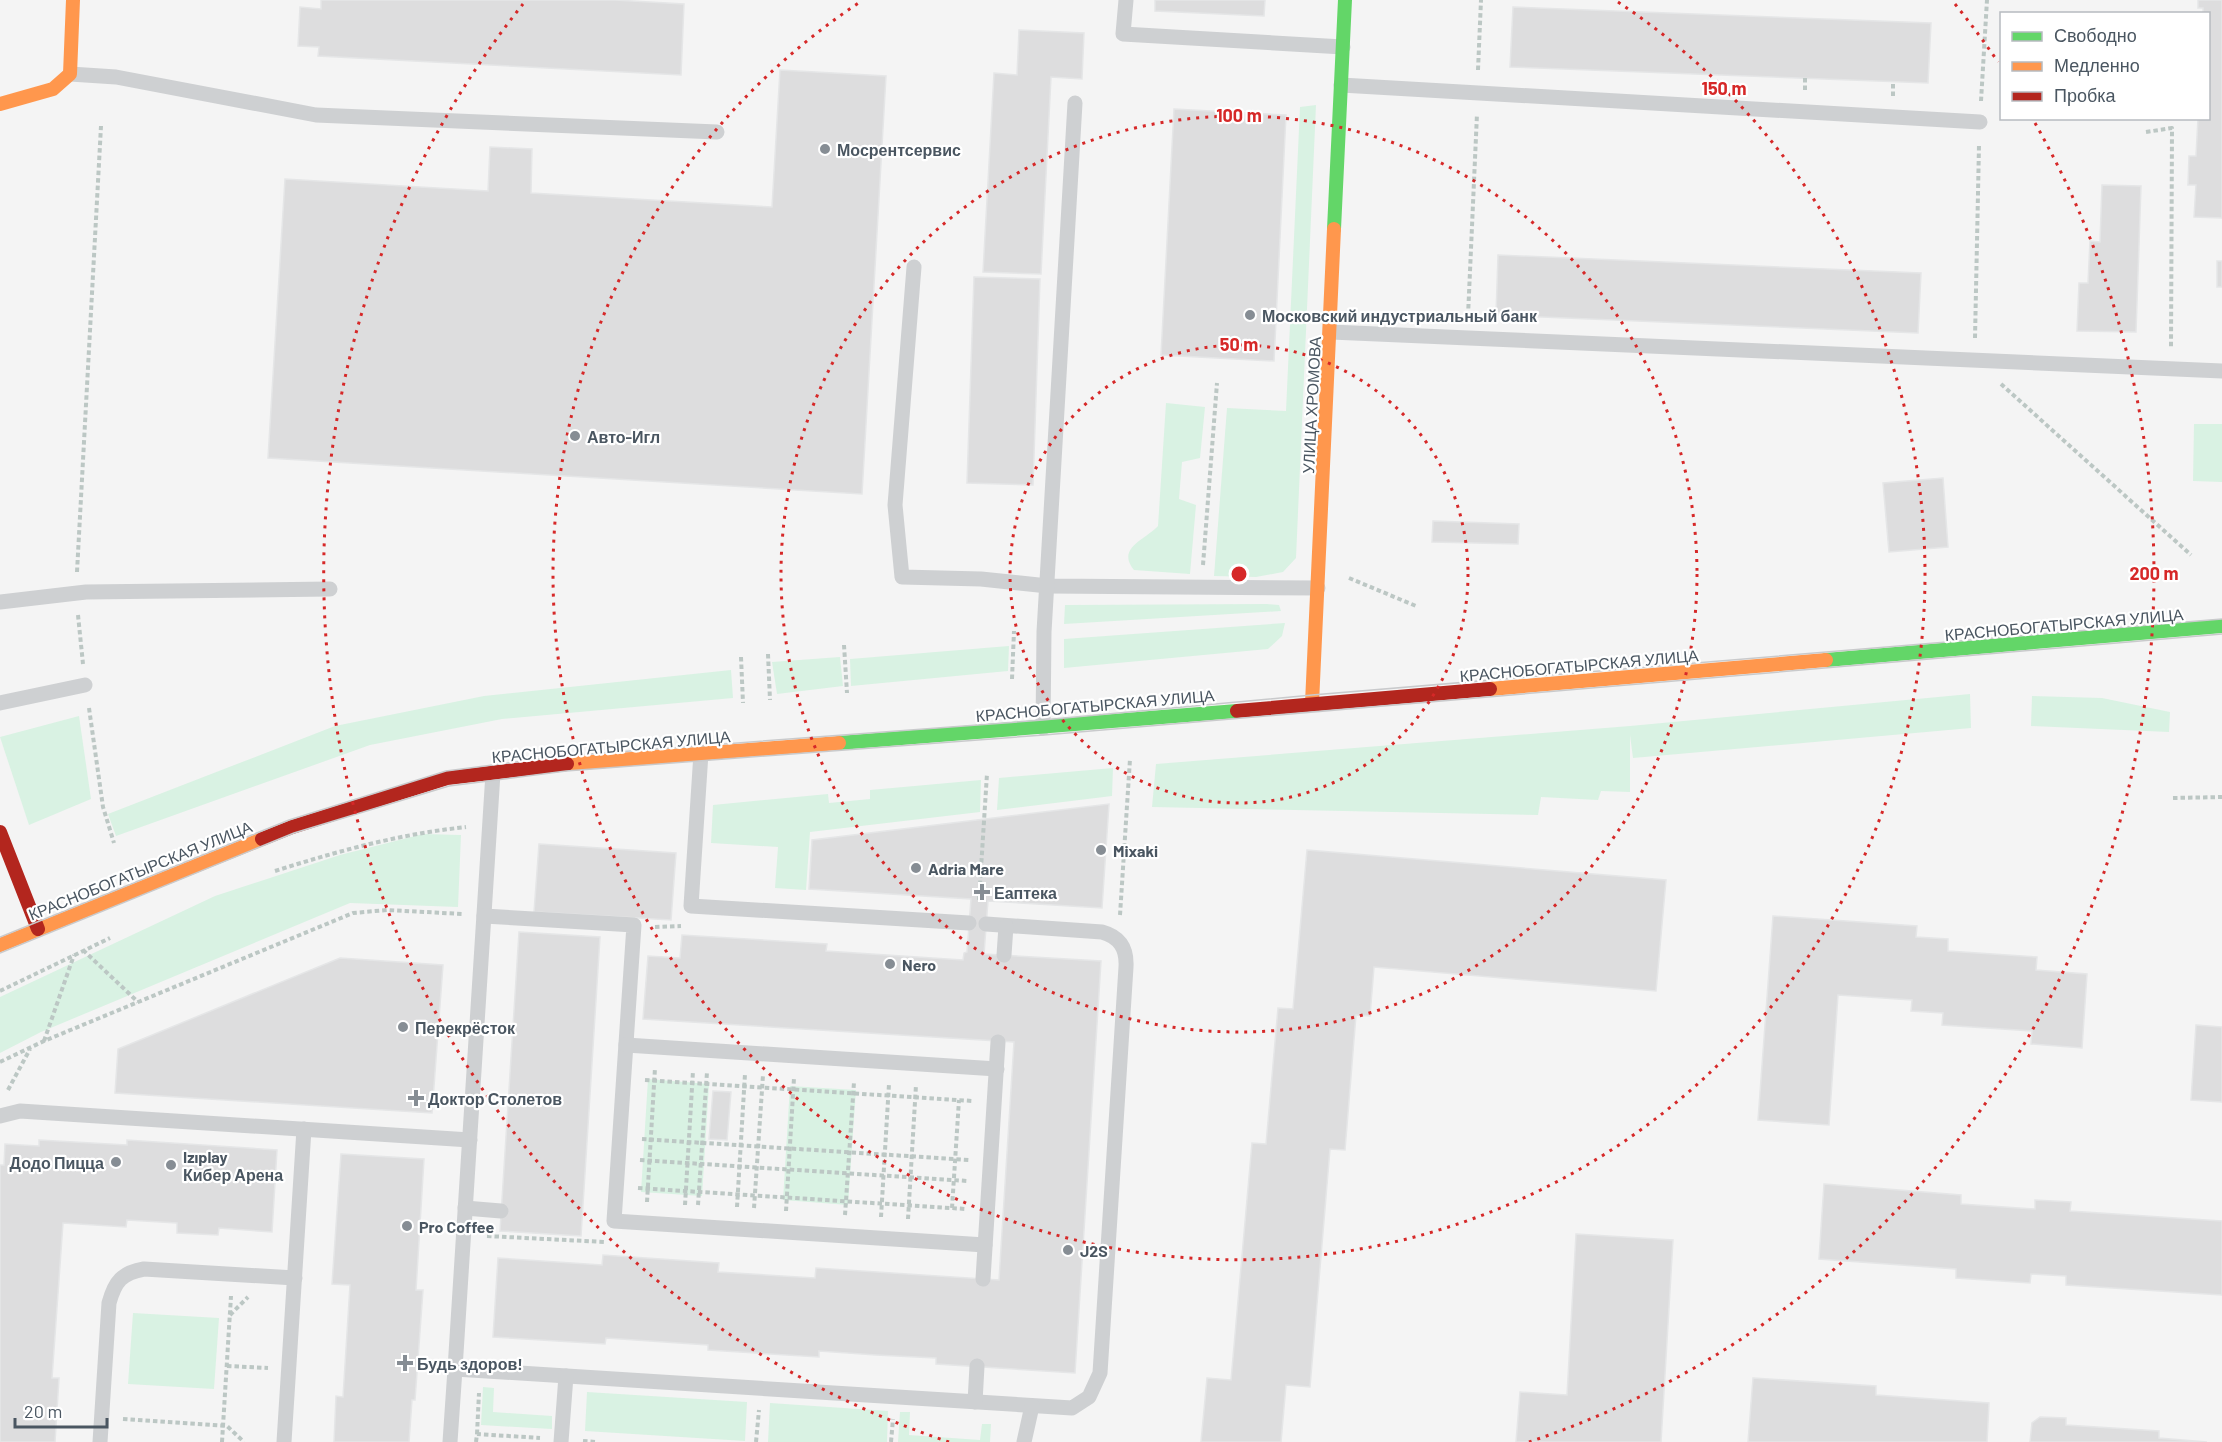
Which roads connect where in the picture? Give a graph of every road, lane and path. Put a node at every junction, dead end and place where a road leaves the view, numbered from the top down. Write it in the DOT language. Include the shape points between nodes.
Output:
graph roads {
  1 [pos="73,0"];
  2 [pos="1126,0"];
  3 [pos="1345,0"];
  4 [pos="1481,0"];
  5 [pos="1987,0"];
  6 [pos="1343,47"];
  7 [pos="70,74"];
  8 [pos="1341,85"];
  9 [pos="1477,95"];
  10 [pos="1075,103"];
  11 [pos="0,104"];
  12 [pos="1980,122"];
  13 [pos="101,126"];
  14 [pos="717,132"];
  15 [pos="2146,132"];
  16 [pos="914,267"];
  17 [pos="1331,332"];
  18 [pos="1467,338"];
  19 [pos="1974,360"];
  20 [pos="2170,369"];
  21 [pos="2222,371"];
  22 [pos="1217,383"];
  23 [pos="2191,555"];
  24 [pos="1343,576"];
  25 [pos="1048,586"];
  26 [pos="1201,586"];
  27 [pos="1318,588"];
  28 [pos="330,589"];
  29 [pos="76,593"];
  30 [pos="0,602"];
  31 [pos="1416,606"];
  32 [pos="2222,626"];
  33 [pos="1014,631"];
  34 [pos="844,645"];
  35 [pos="768,654"];
  36 [pos="741,657"];
  37 [pos="1012,679"];
  38 [pos="86,685"];
  39 [pos="847,693"];
  40 [pos="770,700"];
  41 [pos="0,703"];
  42 [pos="743,703"];
  43 [pos="1312,703"];
  44 [pos="1043,728"];
  45 [pos="701,753"];
  46 [pos="1130,759"];
  47 [pos="493,773"];
  48 [pos="987,774"];
  49 [pos="2222,797"];
  50 [pos="2173,798"];
  51 [pos="490,825"];
  52 [pos="0,832"];
  53 [pos="114,843"];
  54 [pos="273,872"];
  55 [pos="979,900"];
  56 [pos="691,906"];
  57 [pos="484,916"];
  58 [pos="969,923"];
  59 [pos="986,924"];
  60 [pos="634,925"];
  61 [pos="1006,926"];
  62 [pos="38,929"];
  63 [pos="121,933"];
  64 [pos="1118,940"];
  65 [pos="0,945"];
  66 [pos="83,950"];
  67 [pos="74,954"];
  68 [pos="1004,955"];
  69 [pos="0,991"];
  70 [pos="138,1002"];
  71 [pos="44,1041"];
  72 [pos="999,1042"];
  73 [pos="626,1045"];
  74 [pos="657,1047"];
  75 [pos="30,1048"];
  76 [pos="701,1050"];
  77 [pos="747,1053"];
  78 [pos="764,1054"];
  79 [pos="796,1056"];
  80 [pos="855,1060"];
  81 [pos="0,1062"];
  82 [pos="891,1062"];
  83 [pos="918,1064"];
  84 [pos="997,1069"];
  85 [pos="623,1078"];
  86 [pos="655,1081"];
  87 [pos="693,1083"];
  88 [pos="706,1084"];
  89 [pos="744,1086"];
  90 [pos="762,1088"];
  91 [pos="794,1089"];
  92 [pos="853,1093"];
  93 [pos="5,1095"];
  94 [pos="888,1095"];
  95 [pos="915,1097"];
  96 [pos="959,1100"];
  97 [pos="995,1102"];
  98 [pos="0,1116"];
  99 [pos="304,1130"];
  100 [pos="620,1137"];
  101 [pos="651,1139"];
  102 [pos="470,1140"];
  103 [pos="689,1142"];
  104 [pos="702,1143"];
  105 [pos="741,1145"];
  106 [pos="758,1146"];
  107 [pos="789,1148"];
  108 [pos="849,1152"];
  109 [pos="885,1154"];
  110 [pos="911,1156"];
  111 [pos="618,1158"];
  112 [pos="955,1159"];
  113 [pos="650,1160"];
  114 [pos="991,1161"];
  115 [pos="687,1163"];
  116 [pos="701,1164"];
  117 [pos="739,1166"];
  118 [pos="757,1167"];
  119 [pos="788,1169"];
  120 [pos="848,1173"];
  121 [pos="883,1175"];
  122 [pos="910,1177"];
  123 [pos="954,1180"];
  124 [pos="990,1182"];
  125 [pos="617,1186"];
  126 [pos="648,1189"];
  127 [pos="685,1191"];
  128 [pos="699,1192"];
  129 [pos="737,1194"];
  130 [pos="755,1195"];
  131 [pos="787,1197"];
  132 [pos="846,1201"];
  133 [pos="882,1204"];
  134 [pos="908,1205"];
  135 [pos="465,1208"];
  136 [pos="952,1208"];
  137 [pos="987,1210"];
  138 [pos="501,1211"];
  139 [pos="614,1221"];
  140 [pos="645,1223"];
  141 [pos="690,1226"];
  142 [pos="735,1229"];
  143 [pos="753,1230"];
  144 [pos="784,1232"];
  145 [pos="844,1236"];
  146 [pos="500,1237"];
  147 [pos="879,1238"];
  148 [pos="906,1240"];
  149 [pos="985,1245"];
  150 [pos="232,1274"];
  151 [pos="295,1278"];
  152 [pos="983,1279"];
  153 [pos="226,1366"];
  154 [pos="977,1366"];
  155 [pos="455,1369"];
  156 [pos="289,1370"];
  157 [pos="481,1370"];
  158 [pos="566,1376"];
  159 [pos="760,1388"];
  160 [pos="975,1402"];
  161 [pos="1032,1406"];
  162 [pos="101,1418"];
  163 [pos="223,1426"];
  164 [pos="477,1434"];
  165 [pos="561,1441"];
  166 [pos="100,1442"];
  167 [pos="222,1442"];
  168 [pos="244,1442"];
  169 [pos="284,1442"];
  170 [pos="450,1442"];
  171 [pos="476,1442"];
  172 [pos="596,1442"];
  173 [pos="756,1442"];
  174 [pos="1024,1442"];
  1 -- 7 [label="main road"];
  2 -- 6 [label="lane" via="1123,34"];
  3 -- 6 [label="main road, УЛИЦА ХРОМОВА"];
  4 -- 9 [label="path"];
  5 -- 12 [label="path"];
  6 -- 8 [label="main road, УЛИЦА ХРОМОВА"];
  7 -- 11 [label="main road" via="52,89"];
  7 -- 14 [label="lane" via="105,75 316,115"];
  8 -- 9 [label="lane"];
  8 -- 17 [label="main road, УЛИЦА ХРОМОВА"];
  9 -- 12 [label="lane"];
  9 -- 18 [label="path"];
  10 -- 25 [label="lane"];
  12 -- 19 [label="path"];
  13 -- 29 [label="path"];
  15 -- 20 [label="path" via="2172,128"];
  16 -- 25 [label="lane" via="895,505 902,577"];
  17 -- 18 [label="lane"];
  17 -- 27 [label="main road, УЛИЦА ХРОМОВА"];
  18 -- 19 [label="lane"];
  19 -- 20 [label="lane"];
  19 -- 23 [label="path"];
  20 -- 21 [label="lane"];
  22 -- 26 [label="path"];
  24 -- 31 [label="path"];
  25 -- 26 [label="lane"];
  25 -- 44 [label="lane"];
  26 -- 27 [label="lane"];
  27 -- 43 [label="main road, УЛИЦА ХРОМОВА"];
  28 -- 29 [label="lane"];
  29 -- 30 [label="lane"];
  29 -- 38 [label="path"];
  32 -- 43 [label="main road, КРАСНОБОГАТЫРСКАЯ УЛИЦА"];
  33 -- 37 [label="path"];
  34 -- 39 [label="path"];
  35 -- 40 [label="path"];
  36 -- 42 [label="path"];
  38 -- 41 [label="lane"];
  38 -- 53 [label="path" via="104,807"];
  43 -- 44 [label="main road, КРАСНОБОГАТЫРСКАЯ УЛИЦА"];
  44 -- 45 [label="main road, КРАСНОБОГАТЫРСКАЯ УЛИЦА"];
  45 -- 47 [label="main road, КРАСНОБОГАТЫРСКАЯ УЛИЦА"];
  45 -- 56 [label="lane"];
  46 -- 64 [label="path"];
  47 -- 51 [label="lane"];
  47 -- 62 [label="main road, КРАСНОБОГАТЫРСКАЯ УЛИЦА" via="447,778 292,827"];
  48 -- 55 [label="path"];
  49 -- 50 [label="path"];
  51 -- 54 [label="path" via="422,832 341,850"];
  51 -- 57 [label="lane"];
  52 -- 62 [label="main road"];
  56 -- 58 [label="lane"];
  56 -- 60 [label="path" via="682,926"];
  57 -- 60 [label="lane"];
  57 -- 70 [label="path" via="363,911"];
  57 -- 102 [label="lane"];
  59 -- 61 [label="lane"];
  60 -- 73 [label="lane"];
  61 -- 64 [label="lane" via="1102,932"];
  61 -- 68 [label="lane"];
  62 -- 65 [label="main road, КРАСНОБОГАТЫРСКАЯ УЛИЦА"];
  63 -- 66 [label="path"];
  64 -- 161 [label="lane" via="1125,950 1126,967 1100,1373 1089,1397 1072,1408"];
  66 -- 67 [label="path"];
  66 -- 70 [label="path"];
  67 -- 69 [label="path"];
  67 -- 71 [label="path"];
  70 -- 71 [label="path"];
  71 -- 75 [label="path"];
  72 -- 84 [label="lane"];
  73 -- 74 [label="lane"];
  73 -- 85 [label="lane"];
  74 -- 76 [label="lane"];
  74 -- 86 [label="path"];
  75 -- 81 [label="path"];
  75 -- 93 [label="path"];
  76 -- 77 [label="lane"];
  76 -- 87 [label="path"];
  76 -- 88 [label="path"];
  77 -- 78 [label="lane"];
  77 -- 89 [label="path"];
  78 -- 79 [label="lane"];
  78 -- 90 [label="path"];
  79 -- 80 [label="lane"];
  79 -- 91 [label="path"];
  80 -- 82 [label="lane"];
  80 -- 92 [label="path"];
  82 -- 83 [label="lane"];
  82 -- 94 [label="path"];
  83 -- 84 [label="lane"];
  83 -- 95 [label="path"];
  84 -- 97 [label="lane"];
  85 -- 86 [label="path"];
  85 -- 100 [label="lane"];
  86 -- 87 [label="path"];
  86 -- 101 [label="path"];
  87 -- 88 [label="path"];
  87 -- 103 [label="path"];
  88 -- 89 [label="path"];
  88 -- 104 [label="path"];
  89 -- 90 [label="path"];
  89 -- 105 [label="path"];
  90 -- 91 [label="path"];
  90 -- 106 [label="path"];
  91 -- 92 [label="path"];
  91 -- 107 [label="path"];
  92 -- 94 [label="path"];
  92 -- 108 [label="path"];
  94 -- 95 [label="path"];
  94 -- 109 [label="path"];
  95 -- 96 [label="path"];
  95 -- 110 [label="path"];
  96 -- 97 [label="path"];
  96 -- 112 [label="path"];
  97 -- 114 [label="lane"];
  98 -- 99 [label="lane" via="20,1111"];
  99 -- 102 [label="lane"];
  99 -- 151 [label="lane"];
  100 -- 101 [label="path"];
  100 -- 111 [label="lane"];
  101 -- 103 [label="path"];
  101 -- 113 [label="path"];
  102 -- 135 [label="lane"];
  103 -- 104 [label="path"];
  103 -- 115 [label="path"];
  104 -- 105 [label="path"];
  104 -- 116 [label="path"];
  105 -- 106 [label="path"];
  105 -- 117 [label="path"];
  106 -- 107 [label="path"];
  106 -- 118 [label="path"];
  107 -- 108 [label="path"];
  107 -- 119 [label="path"];
  108 -- 109 [label="path"];
  108 -- 120 [label="path"];
  109 -- 110 [label="path"];
  109 -- 121 [label="path"];
  110 -- 112 [label="path"];
  110 -- 122 [label="path"];
  111 -- 113 [label="path"];
  111 -- 125 [label="lane"];
  112 -- 114 [label="path"];
  112 -- 123 [label="path"];
  113 -- 115 [label="path"];
  113 -- 126 [label="path"];
  114 -- 124 [label="lane"];
  115 -- 116 [label="path"];
  115 -- 127 [label="path"];
  116 -- 117 [label="path"];
  116 -- 128 [label="path"];
  117 -- 118 [label="path"];
  117 -- 129 [label="path"];
  118 -- 119 [label="path"];
  118 -- 130 [label="path"];
  119 -- 120 [label="path"];
  119 -- 131 [label="path"];
  120 -- 121 [label="path"];
  120 -- 132 [label="path"];
  121 -- 122 [label="path"];
  121 -- 133 [label="path"];
  122 -- 123 [label="path"];
  122 -- 134 [label="path"];
  123 -- 124 [label="path"];
  123 -- 136 [label="path"];
  124 -- 137 [label="lane"];
  125 -- 126 [label="path"];
  125 -- 139 [label="lane"];
  126 -- 127 [label="path"];
  126 -- 140 [label="path"];
  127 -- 128 [label="path"];
  127 -- 141 [label="path"];
  128 -- 129 [label="path"];
  128 -- 141 [label="path"];
  129 -- 130 [label="path"];
  129 -- 142 [label="path"];
  130 -- 131 [label="path"];
  130 -- 143 [label="path"];
  131 -- 132 [label="path"];
  131 -- 144 [label="path"];
  132 -- 133 [label="path"];
  132 -- 145 [label="path"];
  133 -- 134 [label="path"];
  133 -- 147 [label="path"];
  134 -- 136 [label="path"];
  134 -- 148 [label="path"];
  135 -- 138 [label="lane"];
  135 -- 155 [label="lane"];
  136 -- 137 [label="path"];
  137 -- 149 [label="lane"];
  139 -- 140 [label="lane"];
  139 -- 146 [label="path" via="613,1234 602,1243"];
  140 -- 141 [label="lane"];
  141 -- 142 [label="lane"];
  142 -- 143 [label="lane"];
  143 -- 144 [label="lane"];
  144 -- 145 [label="lane"];
  145 -- 147 [label="lane"];
  147 -- 148 [label="lane"];
  148 -- 149 [label="lane"];
  149 -- 152 [label="lane"];
  150 -- 151 [label="lane"];
  150 -- 153 [label="path"];
  150 -- 162 [label="lane" via="144,1269 121,1277 109,1303"];
  151 -- 156 [label="lane"];
  153 -- 156 [label="path"];
  153 -- 163 [label="path"];
  154 -- 160 [label="lane"];
  155 -- 157 [label="lane"];
  155 -- 170 [label="lane"];
  156 -- 169 [label="lane"];
  157 -- 158 [label="lane"];
  157 -- 164 [label="path"];
  158 -- 159 [label="lane"];
  158 -- 165 [label="lane"];
  159 -- 160 [label="lane"];
  159 -- 173 [label="path"];
  160 -- 161 [label="lane"];
  161 -- 174 [label="lane"];
  162 -- 163 [label="path"];
  162 -- 166 [label="lane"];
  163 -- 167 [label="path"];
  163 -- 168 [label="path" via="232,1428"];
  164 -- 165 [label="path"];
  164 -- 171 [label="path"];
  165 -- 172 [label="path"];
}
